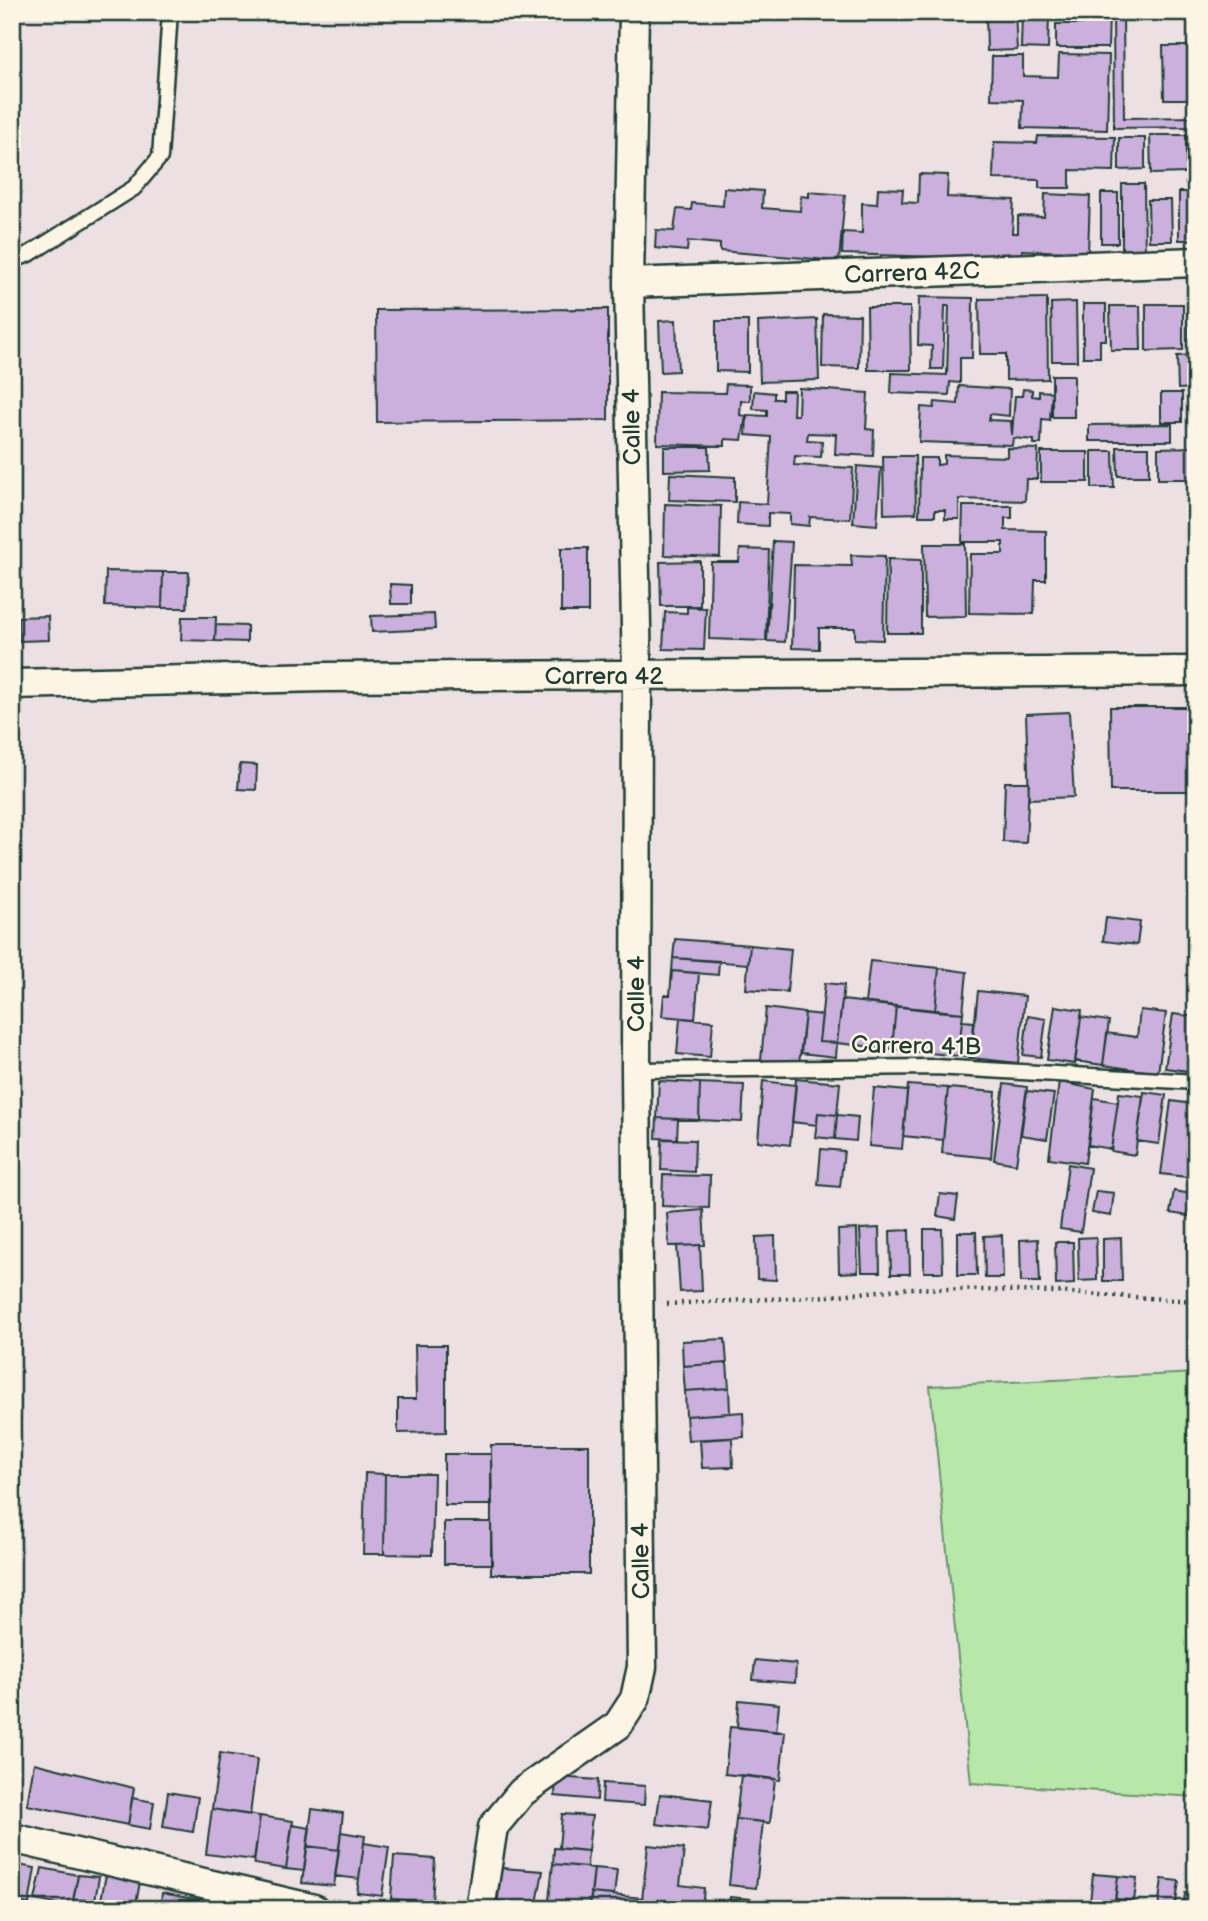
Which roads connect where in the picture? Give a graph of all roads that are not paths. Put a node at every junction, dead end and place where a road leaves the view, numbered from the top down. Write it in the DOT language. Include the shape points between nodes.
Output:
graph roads {
  1 [pos="170,12"];
  2 [pos="634,12"];
  3 [pos="12,261"];
  4 [pos="1196,262"];
  5 [pos="629,283"];
  6 [pos="1196,671"];
  7 [pos="637,676"];
  8 [pos="12,684"];
  9 [pos="636,1070"];
  10 [pos="1196,1082"];
  11 [pos="12,1838"];
  12 [pos="314,1909"];
  13 [pos="480,1909"];
  1 -- 3 [label="lane" via="160,158 134,188"];
  2 -- 5 [label="street, Calle 4"];
  4 -- 5 [label="street, Carrera 42C"];
  5 -- 7 [label="street, Calle 4"];
  6 -- 7 [label="street, Carrera 42"];
  7 -- 8 [label="street, Carrera 42"];
  7 -- 9 [label="street, Calle 4"];
  9 -- 10 [label="lane, Carrera 41B" via="935,1067"];
  9 -- 13 [label="street, Calle 4" via="642,1667 635,1699 618,1725 522,1792 494,1827"];
  11 -- 12 [label="street"];
}
